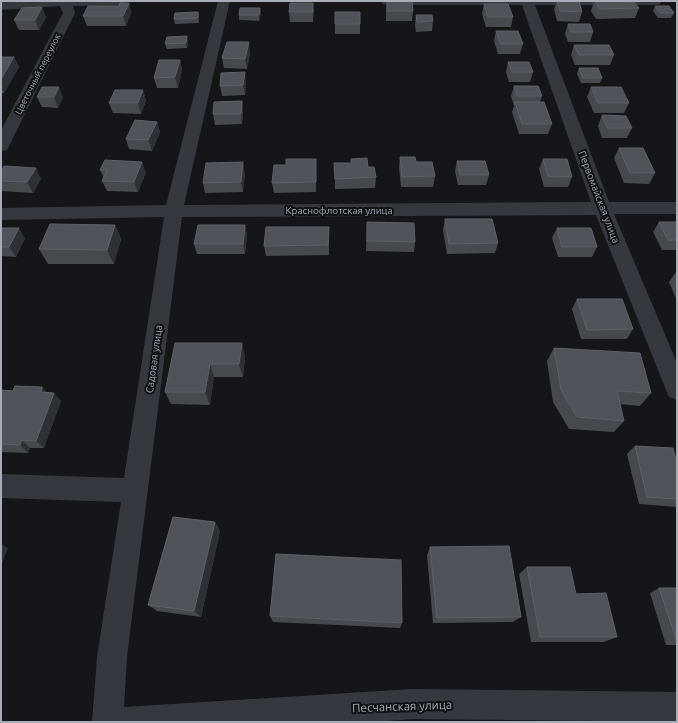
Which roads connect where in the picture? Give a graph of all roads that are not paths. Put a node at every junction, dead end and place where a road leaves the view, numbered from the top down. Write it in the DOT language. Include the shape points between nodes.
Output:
graph roads {
  1 [pos="65,1"];
  2 [pos="119,1"];
  3 [pos="224,1"];
  4 [pos="388,1"];
  5 [pos="656,1"];
  6 [pos="527,2"];
  7 [pos="1,6"];
  8 [pos="1,146"];
  9 [pos="677,208"];
  10 [pos="603,210"];
  11 [pos="174,211"];
  12 [pos="1,214"];
  13 [pos="677,390"];
  14 [pos="1,486"];
  15 [pos="136,490"];
  16 [pos="677,708"];
  17 [pos="108,722"];
  18 [pos="127,722"];
  1 -- 2 [label="street"];
  1 -- 7 [label="street"];
  1 -- 8 [label="street, Цветочный переулок" via="69,13"];
  3 -- 11 [label="street, Садовая улица"];
  4 -- 6 [label="street"];
  5 -- 6 [label="street"];
  6 -- 10 [label="street, Первомайская улица"];
  9 -- 10 [label="street, Краснофлотская улица"];
  10 -- 11 [label="street, Краснофлотская улица"];
  10 -- 13 [label="street, Первомайская улица"];
  11 -- 12 [label="street, Краснофлотская улица"];
  11 -- 15 [label="street, Садовая улица"];
  14 -- 15 [label="street"];
  15 -- 17 [label="street, Садовая улица" via="112,657"];
  16 -- 18 [label="street, Песчанская улица" via="412,704"];
}
